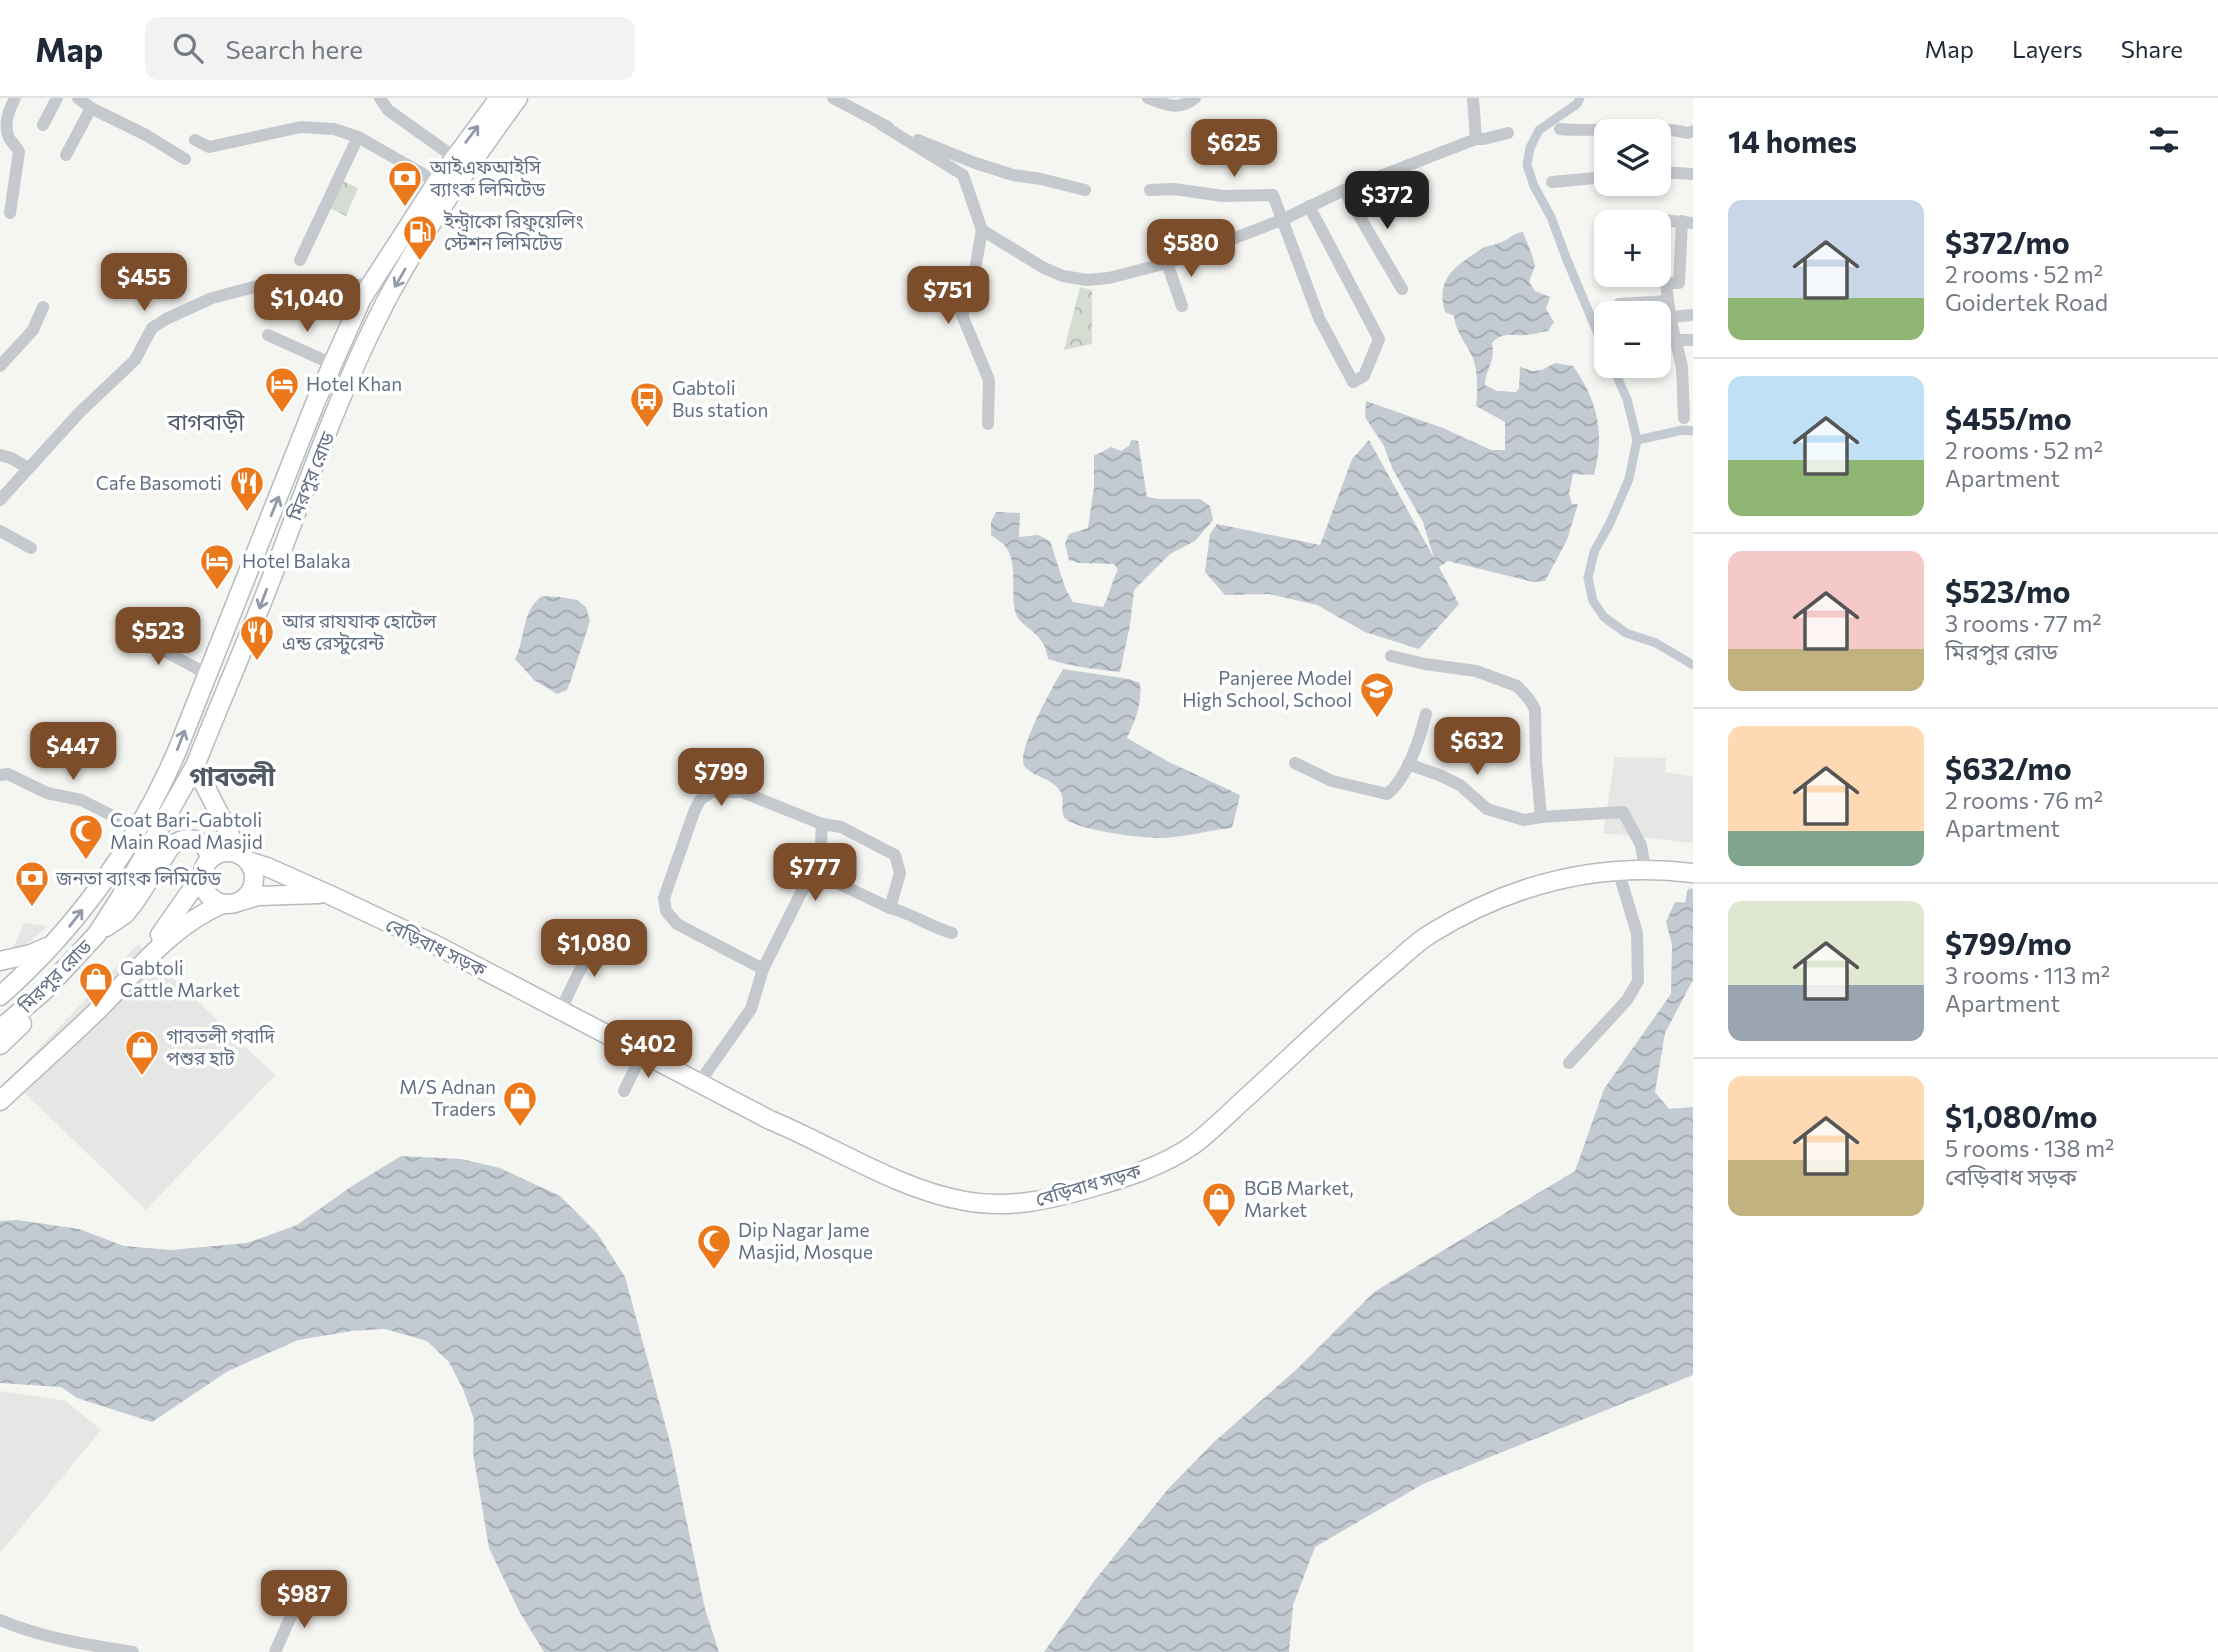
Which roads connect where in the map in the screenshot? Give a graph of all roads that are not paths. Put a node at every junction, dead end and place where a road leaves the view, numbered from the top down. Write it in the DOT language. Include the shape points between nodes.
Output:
graph roads {
  1 [pos="15,98"];
  2 [pos="57,98"];
  3 [pos="78,98"];
  4 [pos="380,98"];
  5 [pos="499,98"];
  6 [pos="518,98"];
  7 [pos="833,98"];
  8 [pos="1148,98"];
  9 [pos="1195,98"];
  10 [pos="1473,98"];
  11 [pos="91,108"];
  12 [pos="43,125"];
  13 [pos="882,125"];
  14 [pos="1560,129"];
  15 [pos="1693,131"];
  16 [pos="1508,133"];
  17 [pos="358,137"];
  18 [pos="1476,139"];
  19 [pos="195,140"];
  20 [pos="66,155"];
  21 [pos="454,157"];
  22 [pos="185,159"];
  23 [pos="1671,173"];
  24 [pos="1693,174"];
  25 [pos="1594,178"];
  26 [pos="437,181"];
  27 [pos="1552,182"];
  28 [pos="1085,190"];
  29 [pos="1150,190"];
  30 [pos="1344,190"];
  31 [pos="1309,206"];
  32 [pos="10,213"];
  33 [pos="1284,219"];
  34 [pos="1688,222"];
  35 [pos="982,230"];
  36 [pos="300,260"];
  37 [pos="1167,263"];
  38 [pos="368,286"];
  39 [pos="1402,289"];
  40 [pos="1668,300"];
  41 [pos="1656,301"];
  42 [pos="1182,306"];
  43 [pos="43,307"];
  44 [pos="1693,315"];
  45 [pos="1671,317"];
  46 [pos="1671,320"];
  47 [pos="268,335"];
  48 [pos="1677,340"];
  49 [pos="1693,340"];
  50 [pos="332,364"];
  51 [pos="0,366"];
  52 [pos="1684,418"];
  53 [pos="988,424"];
  54 [pos="0,455"];
  55 [pos="28,468"];
  56 [pos="0,500"];
  57 [pos="0,531"];
  58 [pos="31,548"];
  59 [pos="138,628"];
  60 [pos="1391,656"];
  61 [pos="207,674"];
  62 [pos="1426,714"];
  63 [pos="1295,763"];
  64 [pos="1408,764"];
  65 [pos="195,766"];
  66 [pos="0,775"];
  67 [pos="1541,817"];
  68 [pos="822,824"];
  69 [pos="137,828"];
  70 [pos="244,858"];
  71 [pos="206,867"];
  72 [pos="1645,869"];
  73 [pos="1618,870"];
  74 [pos="812,871"];
  75 [pos="1693,873"];
  76 [pos="330,895"];
  77 [pos="241,901"];
  78 [pos="222,904"];
  79 [pos="890,908"];
  80 [pos="952,933"];
  81 [pos="97,934"];
  82 [pos="603,934"];
  83 [pos="55,943"];
  84 [pos="0,961"];
  85 [pos="763,970"];
  86 [pos="45,989"];
  87 [pos="0,996"];
  88 [pos="0,1008"];
  89 [pos="561,1009"];
  90 [pos="0,1029"];
  91 [pos="0,1045"];
  92 [pos="642,1054"];
  93 [pos="1569,1063"];
  94 [pos="699,1083"];
  95 [pos="0,1091"];
  96 [pos="624,1091"];
  97 [pos="0,1101"];
  98 [pos="300,1596"];
  99 [pos="0,1620"];
  100 [pos="133,1652"];
  101 [pos="275,1652"];
  1 -- 32 [label="street" via="7,118 9,138 19,152"];
  2 -- 12 [label="street"];
  3 -- 11 [label="street"];
  4 -- 21 [label="street" via="388,110"];
  21 -- 5 [label="highway, মিরপুর রোড, one-way"];
  6 -- 65 [label="highway, মিরপুর রোড, one-way" via="428,228 368,338"];
  7 -- 13 [label="street"];
  8 -- 9 [label="street" via="1174,106"];
  10 -- 18 [label="street"];
  11 -- 20 [label="street"];
  11 -- 22 [label="street"];
  13 -- 28 [label="street" via="1013,176"];
  13 -- 35 [label="street" via="963,175"];
  14 -- 15 [label="street"];
  16 -- 18 [label="street"];
  17 -- 19 [label="street" via="334,129 301,127 209,147"];
  17 -- 26 [label="street"];
  17 -- 36 [label="street"];
  18 -- 30 [label="street"];
  21 -- 26 [label="highway, মিরপুর রোড"];
  23 -- 24 [label="street"];
  25 -- 27 [label="street"];
  26 -- 38 [label="highway, মিরপুর রোড"];
  29 -- 33 [label="street" via="1273,195"];
  30 -- 31 [label="street"];
  30 -- 39 [label="street"];
  31 -- 33 [label="street"];
  31 -- 33 [label="street" via="1379,340 1364,376 1353,382 1319,318"];
  33 -- 37 [label="street"];
  34 -- 40 [label="street" via="1679,283 1666,284"];
  35 -- 37 [label="street" via="1063,276 1109,278"];
  35 -- 53 [label="street" via="962,316 989,380"];
  37 -- 42 [label="street"];
  38 -- 50 [label="highway, মিরপুর রোড"];
  38 -- 55 [label="street" via="315,281 258,286 212,298 166,318 152,328 135,360"];
  40 -- 41 [label="street"];
  43 -- 51 [label="street" via="33,330"];
  44 -- 45 [label="street"];
  46 -- 48 [label="street"];
  47 -- 50 [label="street"];
  48 -- 49 [label="street"];
  48 -- 52 [label="street"];
  61 -- 50 [label="highway, মিরপুর রোড, one-way"];
  54 -- 55 [label="street"];
  55 -- 56 [label="street"];
  57 -- 58 [label="street"];
  59 -- 61 [label="street" via="148,642"];
  60 -- 67 [label="street" via="1476,671 1517,685 1535,709"];
  69 -- 61 [label="highway, মিরপুর রোড, one-way" via="167,774"];
  62 -- 64 [label="street"];
  63 -- 64 [label="street" via="1332,781 1387,794"];
  64 -- 67 [label="street" via="1460,785 1487,809 1524,820"];
  65 -- 70 [label="highway"];
  65 -- 81 [label="highway, মিরপুর রোড"];
  66 -- 69 [label="street" via="81,800"];
  67 -- 72 [label="street" via="1623,812 1641,845"];
  68 -- 74 [label="street"];
  68 -- 79 [label="street" via="841,827 895,855 900,873"];
  68 -- 85 [label="street" via="742,792 711,792 694,812 664,898 666,911 677,924"];
  83 -- 69 [label="highway, মিরপুর রোড, one-way"];
  70 -- 71 [label="highway" via="224,853"];
  70 -- 76 [label="highway, বেড়িবাধ সড়ক"];
  70 -- 77 [label="highway" via="252,869 252,887"];
  71 -- 78 [label="highway" via="204,890"];
  71 -- 81 [label="highway" via="209,853 200,842 178,840 125,914"];
  71 -- 95 [label="highway" via="141,958"];
  72 -- 73 [label="highway, বেড়িবাধ সড়ক"];
  72 -- 75 [label="highway, বেড়িবাধ সড়ক"];
  73 -- 93 [label="street" via="1637,933 1638,981 1627,1000"];
  73 -- 94 [label="highway, বেড়িবাধ সড়ক" via="1567,876 1494,900 1429,935 1192,1146 1124,1178 1052,1200 985,1203 932,1191 876,1170"];
  74 -- 79 [label="street"];
  74 -- 85 [label="street"];
  76 -- 77 [label="highway, বেড়িবাধ সড়ক" via="258,896"];
  76 -- 89 [label="highway, বেড়িবাধ সড়ক"];
  77 -- 78 [label="highway"];
  78 -- 97 [label="highway" via="166,940"];
  79 -- 80 [label="street"];
  81 -- 86 [label="highway, মিরপুর রোড"];
  82 -- 89 [label="street"];
  83 -- 84 [label="highway"];
  83 -- 87 [label="highway, মিরপুর রোড"];
  83 -- 88 [label="highway" via="39,968"];
  85 -- 94 [label="street" via="751,1009"];
  86 -- 90 [label="highway, মিরপুর রোড"];
  86 -- 91 [label="highway" via="31,1013"];
  89 -- 92 [label="highway, বেড়িবাধ সড়ক"];
  92 -- 94 [label="highway, বেড়িবাধ সড়ক"];
  92 -- 96 [label="street"];
  98 -- 101 [label="street"];
  99 -- 100 [label="street" via="28,1631"];
}
